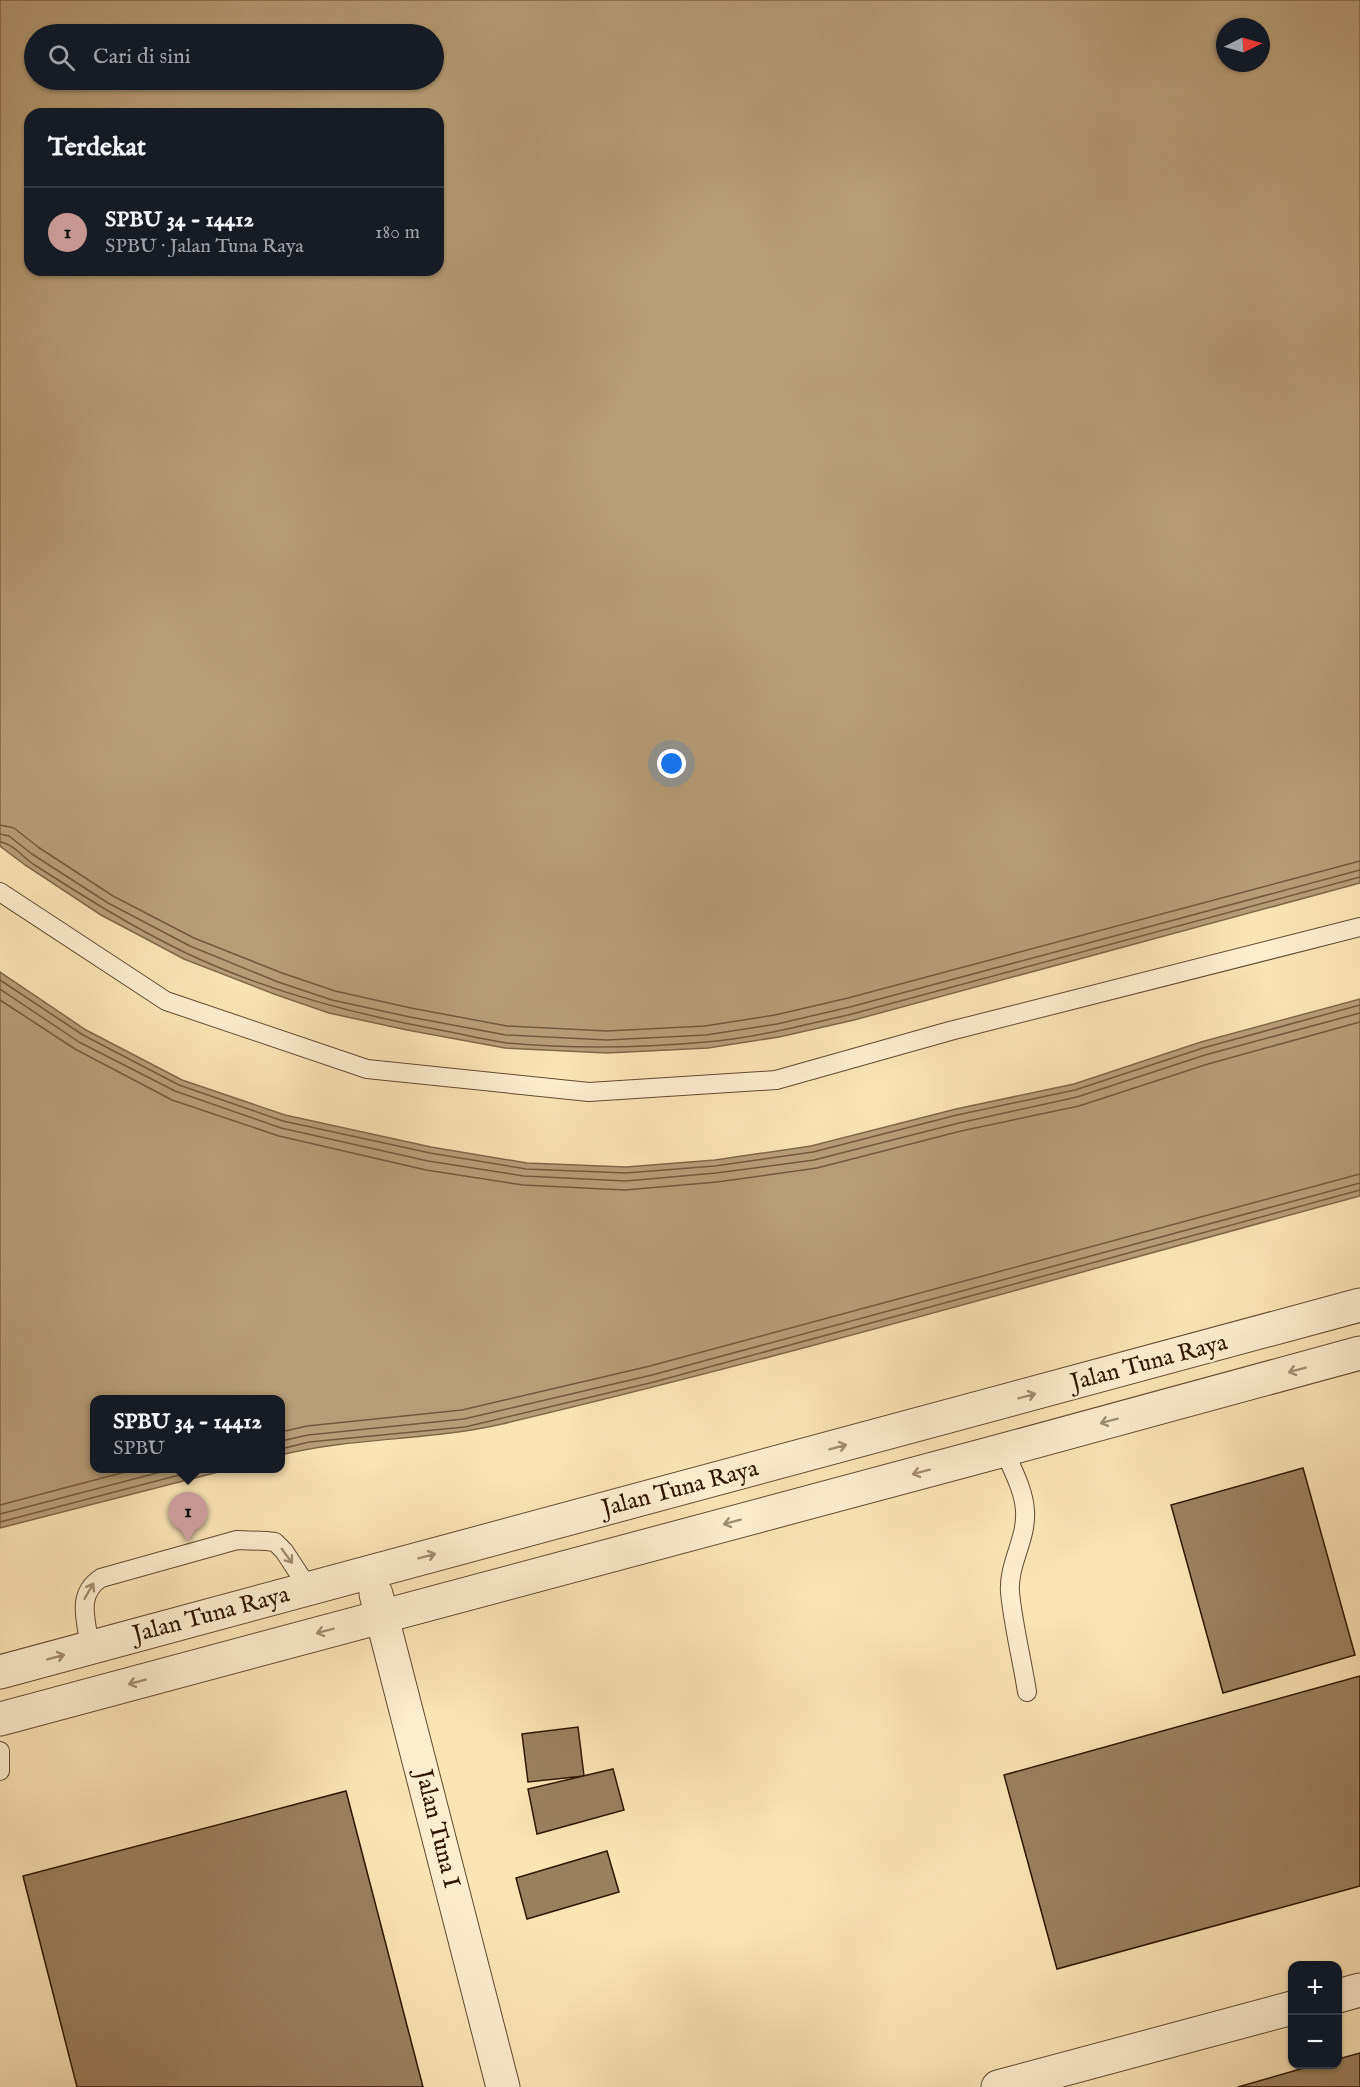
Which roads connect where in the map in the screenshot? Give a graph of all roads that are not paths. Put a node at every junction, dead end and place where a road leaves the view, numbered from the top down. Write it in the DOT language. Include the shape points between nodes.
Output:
graph roads {
  1 [pos="0,892"];
  2 [pos="1360,927"];
  3 [pos="1351,1308"];
  4 [pos="1358,1362"];
  5 [pos="1004,1450"];
  6 [pos="796,1458"];
  7 [pos="808,1502"];
  8 [pos="370,1571"];
  9 [pos="309,1589"];
  10 [pos="381,1616"];
  11 [pos="90,1648"];
  12 [pos="0,1672"];
  13 [pos="1027,1692"];
  14 [pos="0,1719"];
  15 [pos="0,1751"];
  16 [pos="0,1772"];
  17 [pos="1360,1990"];
  18 [pos="1342,1995"];
  19 [pos="1288,2009"];
  20 [pos="503,2087"];
  21 [pos="998,2087"];
  1 -- 2 [label="lane" via="177,1005 367,1069 589,1092 776,1080 950,1030"];
  3 -- 4 [label="street"];
  6 -- 3 [label="street, Jalan Tuna Raya, one-way"];
  4 -- 5 [label="street, Jalan Tuna Raya, one-way"];
  5 -- 7 [label="street, Jalan Tuna Raya, one-way"];
  5 -- 13 [label="lane" via="1025,1512 1010,1592"];
  6 -- 7 [label="street"];
  8 -- 6 [label="street, Jalan Tuna Raya, one-way"];
  7 -- 10 [label="street, Jalan Tuna Raya, one-way"];
  8 -- 9 [label="street, Jalan Tuna Raya"];
  8 -- 10 [label="street, Jalan Tuna I"];
  9 -- 11 [label="street, Jalan Tuna Raya"];
  11 -- 9 [label="lane, one-way" via="84,1602 91,1584 237,1540 275,1542"];
  10 -- 14 [label="street, Jalan Tuna Raya, one-way"];
  10 -- 20 [label="street, Jalan Tuna I"];
  12 -- 11 [label="street, Jalan Tuna Raya, one-way"];
  15 -- 16 [label="lane"];
  17 -- 18 [label="street"];
  19 -- 21 [label="street"];
}
